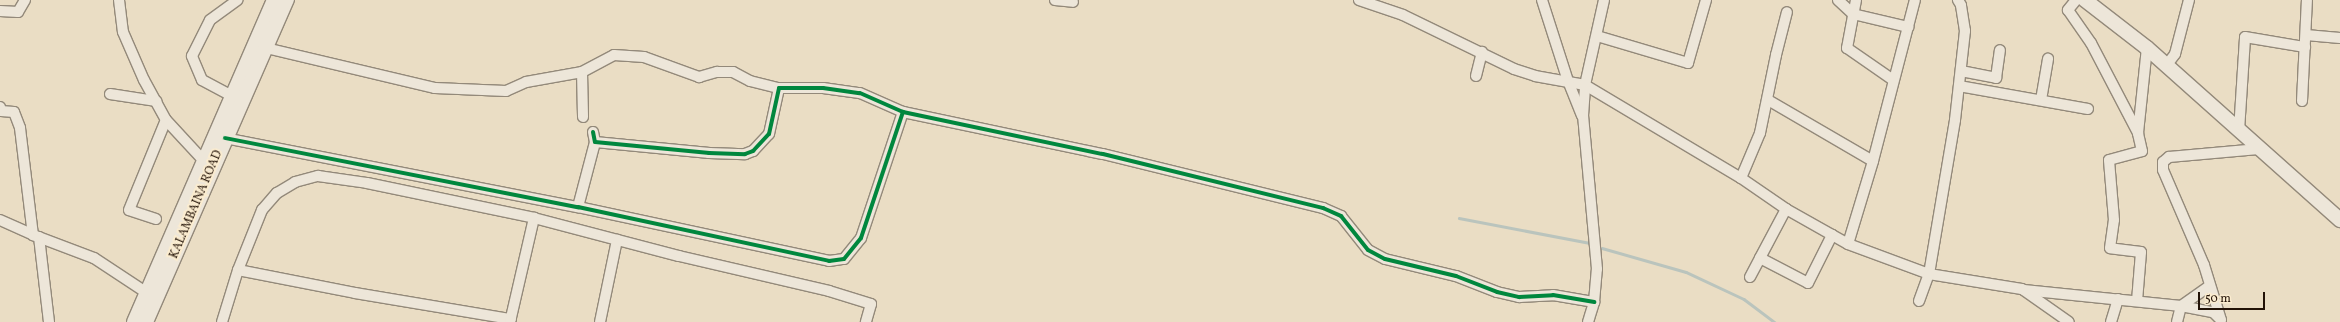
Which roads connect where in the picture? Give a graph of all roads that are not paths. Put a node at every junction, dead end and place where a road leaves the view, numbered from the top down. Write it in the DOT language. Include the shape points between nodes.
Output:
graph roads {
  1 [pos="25,0"];
  2 [pos="119,0"];
  3 [pos="238,0"];
  4 [pos="274,0"];
  5 [pos="287,0"];
  6 [pos="1055,0"];
  7 [pos="1359,0"];
  8 [pos="1542,0"];
  9 [pos="1604,0"];
  10 [pos="1706,0"];
  11 [pos="1838,0"];
  12 [pos="1856,0"];
  13 [pos="1915,0"];
  14 [pos="1958,0"];
  15 [pos="2076,0"];
  16 [pos="2085,0"];
  17 [pos="2189,0"];
  18 [pos="2307,0"];
  19 [pos="1073,2"];
  20 [pos="0,11"];
  21 [pos="1787,12"];
  22 [pos="1853,14"];
  23 [pos="1908,27"];
  24 [pos="2306,35"];
  25 [pos="1597,36"];
  26 [pos="2340,38"];
  27 [pos="2305,46"];
  28 [pos="266,48"];
  29 [pos="2147,48"];
  30 [pos="2000,50"];
  31 [pos="1482,52"];
  32 [pos="2048,59"];
  33 [pos="2166,66"];
  34 [pos="1961,71"];
  35 [pos="582,72"];
  36 [pos="1476,76"];
  37 [pos="1893,80"];
  38 [pos="1568,81"];
  39 [pos="1585,85"];
  40 [pos="1959,86"];
  41 [pos="779,88"];
  42 [pos="110,94"];
  43 [pos="232,96"];
  44 [pos="1768,100"];
  45 [pos="2041,100"];
  46 [pos="156,101"];
  47 [pos="2302,101"];
  48 [pos="2088,109"];
  49 [pos="0,110"];
  50 [pos="903,112"];
  51 [pos="1583,116"];
  52 [pos="583,117"];
  53 [pos="166,120"];
  54 [pos="2239,131"];
  55 [pos="593,132"];
  56 [pos="2138,133"];
  57 [pos="225,138"];
  58 [pos="595,142"];
  59 [pos="2259,149"];
  60 [pos="203,160"];
  61 [pos="1873,161"];
  62 [pos="1741,178"];
  63 [pos="578,207"];
  64 [pos="1786,209"];
  65 [pos="534,218"];
  66 [pos="156,219"];
  67 [pos="0,220"];
  68 [pos="2340,220"];
  69 [pos="1832,235"];
  70 [pos="36,236"];
  71 [pos="617,240"];
  72 [pos="1848,244"];
  73 [pos="1760,258"];
  74 [pos="238,270"];
  75 [pos="1929,274"];
  76 [pos="1750,276"];
  77 [pos="2210,286"];
  78 [pos="2022,289"];
  79 [pos="147,293"];
  80 [pos="2118,299"];
  81 [pos="1920,301"];
  82 [pos="2137,301"];
  83 [pos="1594,302"];
  84 [pos="2181,306"];
  85 [pos="510,321"];
  86 [pos="2224,321"];
  87 [pos="49,322"];
  88 [pos="134,322"];
  89 [pos="146,322"];
  90 [pos="222,322"];
  91 [pos="600,322"];
  92 [pos="866,322"];
  93 [pos="1588,322"];
  94 [pos="2069,322"];
  95 [pos="2111,322"];
  96 [pos="2176,322"];
  1 -- 20 [label="street" via="18,12"];
  2 -- 46 [label="street" via="123,32"];
  3 -- 43 [label="street" via="210,20 192,56 202,80"];
  4 -- 43 [label="main road, KALAMBAINA ROAD"];
  5 -- 28 [label="main road, KALAMBAINA ROAD"];
  6 -- 19 [label="street"];
  7 -- 31 [label="street" via="1403,15"];
  8 -- 38 [label="street"];
  9 -- 25 [label="street"];
  10 -- 25 [label="street" via="1688,63"];
  11 -- 22 [label="street"];
  12 -- 22 [label="street"];
  13 -- 23 [label="street"];
  14 -- 34 [label="street" via="1965,32"];
  15 -- 56 [label="street" via="2068,10 2091,43"];
  16 -- 29 [label="main road"];
  17 -- 33 [label="street" via="2175,54"];
  18 -- 24 [label="street"];
  21 -- 44 [label="street"];
  22 -- 23 [label="street"];
  22 -- 37 [label="street" via="1847,48"];
  23 -- 37 [label="street"];
  24 -- 26 [label="street"];
  24 -- 27 [label="street"];
  25 -- 39 [label="street"];
  27 -- 47 [label="street"];
  27 -- 54 [label="street" via="2246,37"];
  28 -- 35 [label="street" via="435,88 506,91 526,82"];
  28 -- 57 [label="main road, KALAMBAINA ROAD"];
  29 -- 33 [label="main road"];
  29 -- 56 [label="street"];
  30 -- 34 [label="street" via="1996,78"];
  31 -- 36 [label="street"];
  31 -- 38 [label="street" via="1514,69 1535,76"];
  32 -- 45 [label="street"];
  33 -- 54 [label="main road"];
  34 -- 40 [label="street"];
  35 -- 41 [label="street" via="614,55 636,56 699,77 717,72 733,72 759,84"];
  35 -- 52 [label="street"];
  37 -- 61 [label="street"];
  38 -- 39 [label="street"];
  38 -- 51 [label="street"];
  39 -- 51 [label="street"];
  39 -- 62 [label="street"];
  40 -- 45 [label="street"];
  40 -- 75 [label="street"];
  41 -- 50 [label="street" via="823,88 860,93"];
  41 -- 58 [label="street" via="769,134 753,151 745,154"];
  42 -- 46 [label="street"];
  43 -- 60 [label="main road, KALAMBAINA ROAD"];
  44 -- 61 [label="street"];
  44 -- 62 [label="street" via="1760,133"];
  45 -- 48 [label="street"];
  46 -- 53 [label="street"];
  49 -- 70 [label="street" via="14,112 20,128"];
  50 -- 63 [label="street" via="861,238 844,259 829,261"];
  50 -- 83 [label="street" via="1103,154 1323,208 1341,216 1354,230 1361,243 1385,259 1456,276 1518,297 1553,295"];
  51 -- 83 [label="street" via="1597,270"];
  53 -- 60 [label="street"];
  53 -- 66 [label="street" via="129,210"];
  54 -- 59 [label="main road"];
  55 -- 58 [label="street"];
  56 -- 82 [label="street" via="2142,151 2109,160 2114,220 2110,248 2141,252"];
  57 -- 63 [label="street"];
  57 -- 89 [label="main road, KALAMBAINA ROAD"];
  58 -- 63 [label="street"];
  59 -- 68 [label="main road"];
  59 -- 77 [label="street" via="2169,157 2163,162 2163,170 2193,235"];
  60 -- 79 [label="main road, KALAMBAINA ROAD"];
  61 -- 72 [label="street"];
  62 -- 64 [label="street"];
  64 -- 69 [label="street"];
  64 -- 73 [label="street"];
  65 -- 71 [label="street"];
  65 -- 74 [label="street" via="367,183 318,176 295,182 277,193 262,210"];
  65 -- 85 [label="street"];
  67 -- 70 [label="street"];
  69 -- 72 [label="street"];
  69 -- 73 [label="street" via="1808,283"];
  70 -- 79 [label="street" via="94,258"];
  70 -- 87 [label="street"];
  71 -- 91 [label="street"];
  71 -- 92 [label="street" via="828,291 871,304"];
  72 -- 75 [label="street"];
  73 -- 76 [label="street"];
  74 -- 85 [label="street"];
  74 -- 90 [label="street"];
  75 -- 78 [label="street"];
  75 -- 81 [label="street"];
  77 -- 84 [label="street"];
  77 -- 86 [label="street"];
  78 -- 80 [label="street"];
  78 -- 94 [label="street"];
  79 -- 88 [label="main road, KALAMBAINA ROAD"];
  80 -- 82 [label="street"];
  80 -- 95 [label="street"];
  82 -- 84 [label="street"];
  83 -- 93 [label="street"];
  84 -- 86 [label="street" via="2213,312"];
  84 -- 96 [label="street"];
}
